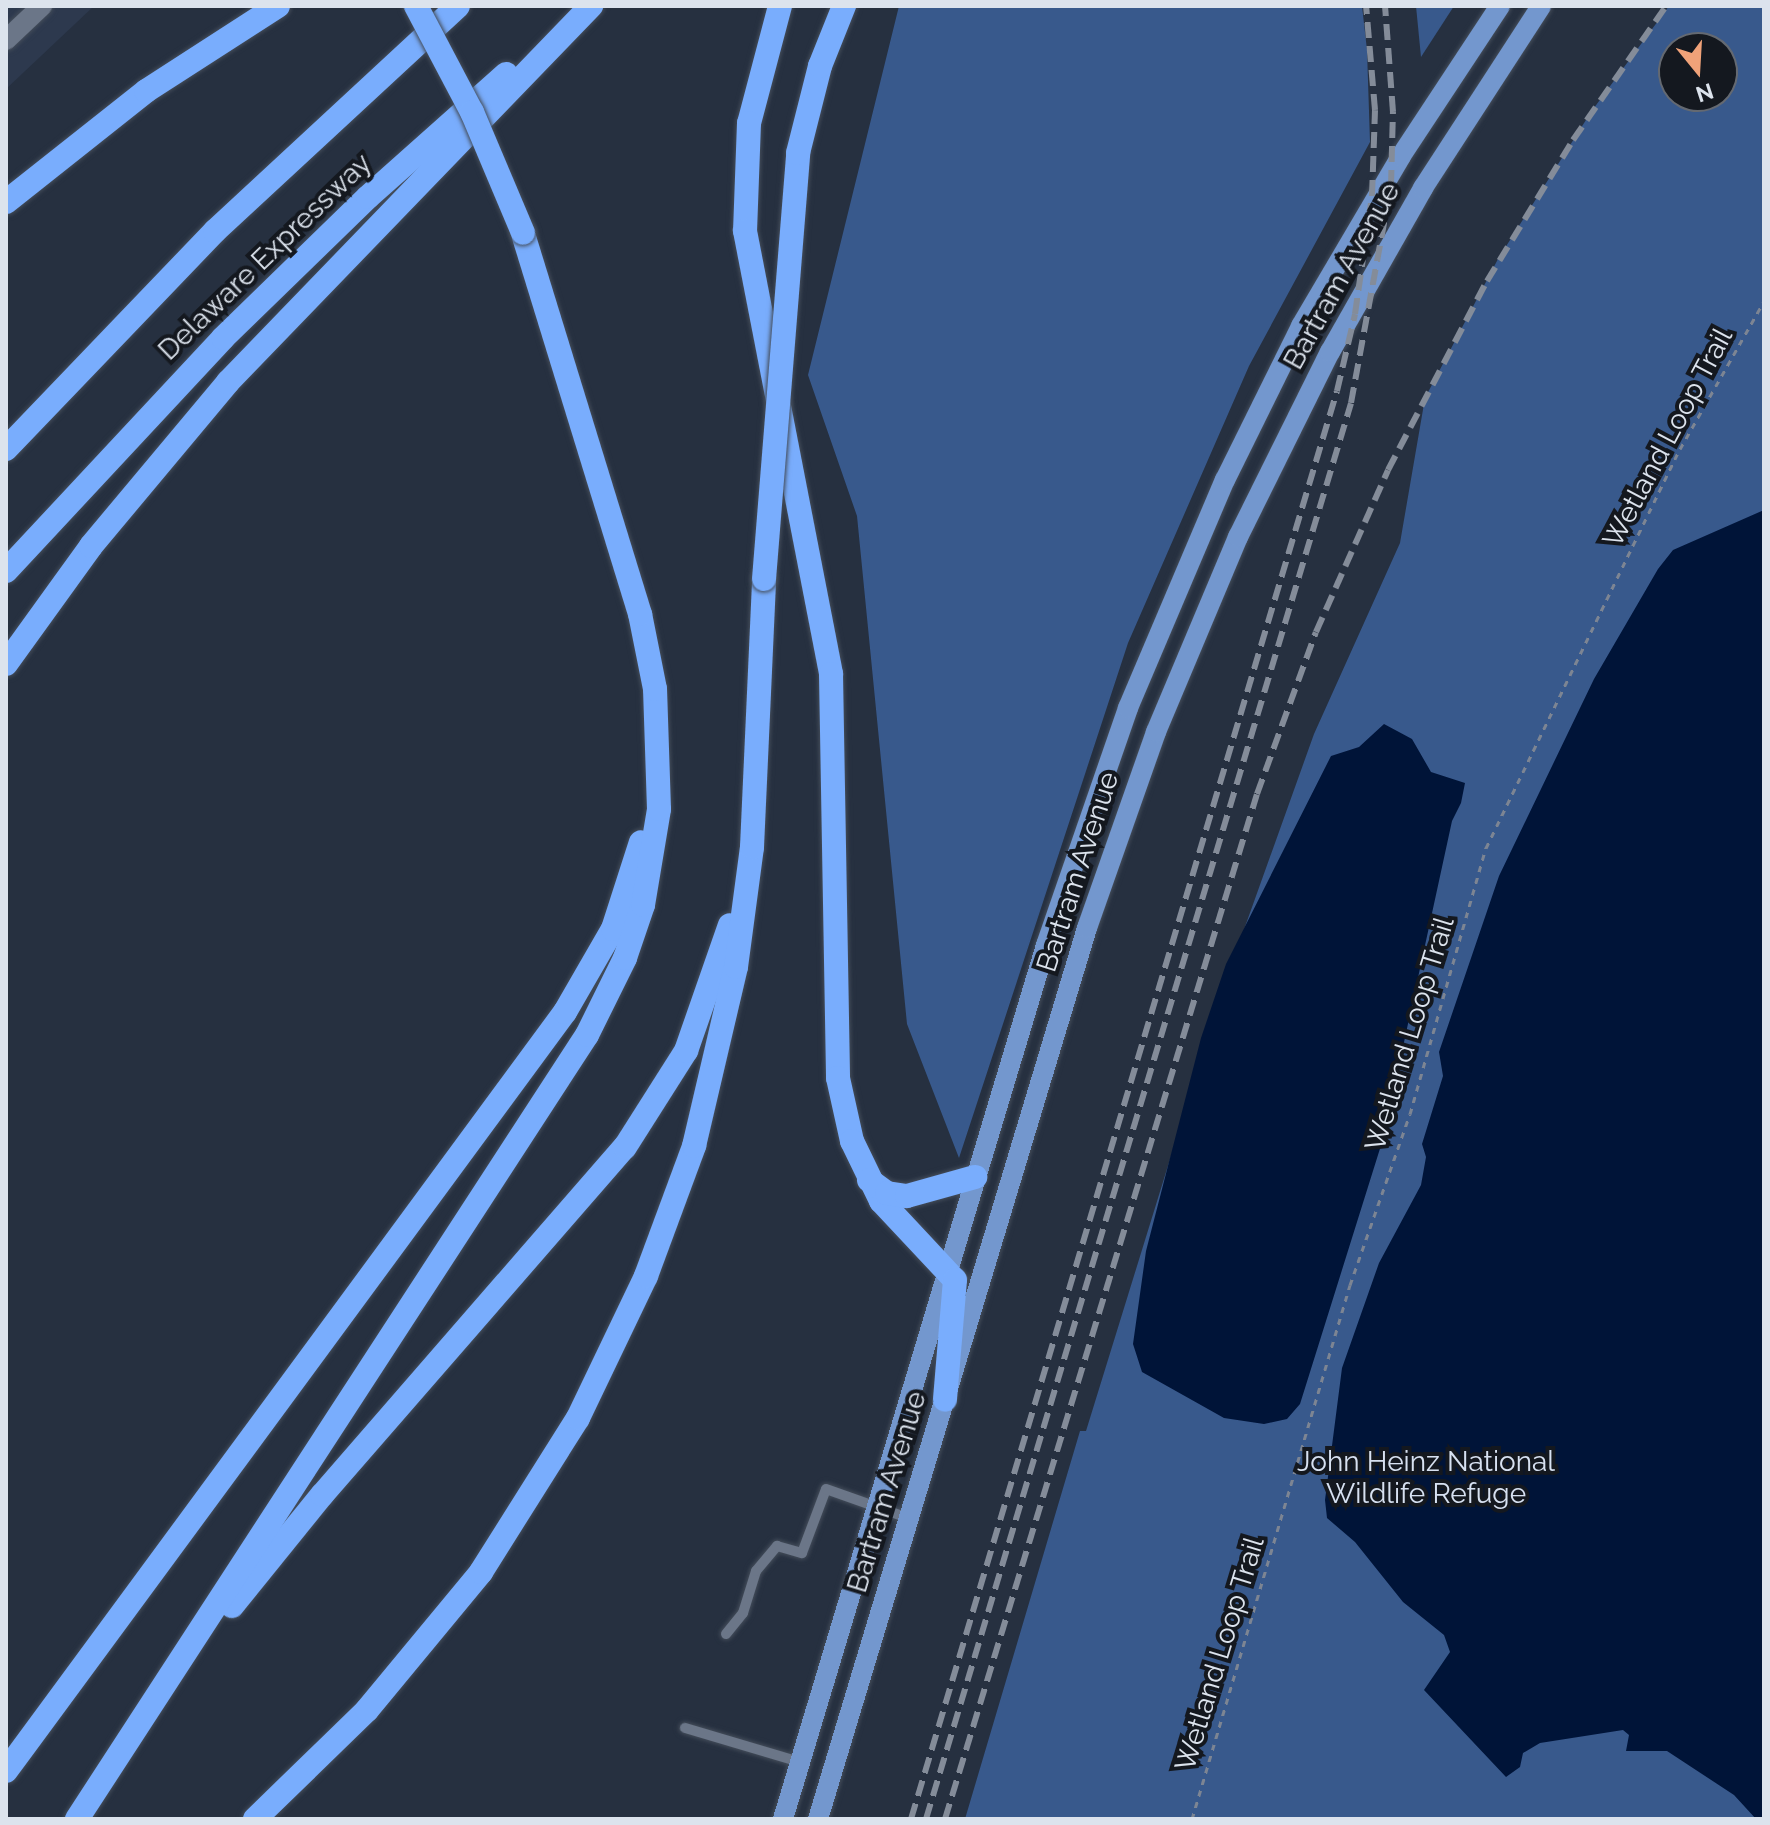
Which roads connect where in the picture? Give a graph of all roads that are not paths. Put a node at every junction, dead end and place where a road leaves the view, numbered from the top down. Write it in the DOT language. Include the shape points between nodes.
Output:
graph roads {
  1 [pos="42,6"];
  2 [pos="278,6"];
  3 [pos="416,6"];
  4 [pos="458,6"];
  5 [pos="589,6"];
  6 [pos="780,6"];
  7 [pos="844,6"];
  8 [pos="1500,6"];
  9 [pos="1541,6"];
  10 [pos="6,40"];
  11 [pos="6,202"];
  12 [pos="6,449"];
  13 [pos="611,520"];
  14 [pos="6,571"];
  15 [pos="6,664"];
  16 [pos="755,749"];
  17 [pos="975,1177"];
  18 [pos="868,1178"];
  19 [pos="949,1269"];
  20 [pos="945,1400"];
  21 [pos="877,1507"];
  22 [pos="908,1518"];
  23 [pos="726,1634"];
  24 [pos="685,1728"];
  25 [pos="800,1762"];
  26 [pos="6,1771"];
  27 [pos="77,1819"];
  28 [pos="88,1819"];
  29 [pos="255,1819"];
  30 [pos="783,1819"];
  31 [pos="818,1819"];
  1 -- 10 [label="street"];
  2 -- 11 [label="highway" via="146,91"];
  3 -- 13 [label="highway, bridge" via="472,112 523,233"];
  4 -- 12 [label="highway, Delaware Expressway" via="215,231"];
  5 -- 14 [label="highway, Delaware Expressway" via="445,126 330,233 168,394"];
  5 -- 15 [label="highway" via="228,382 91,546"];
  6 -- 18 [label="highway" via="752,107 745,231 831,674 838,1078 847,1125"];
  7 -- 16 [label="highway, bridge" via="815,81 798,153"];
  8 -- 17 [label="main road, Bartram Avenue" via="1401,156 1301,326 1192,552 1098,786"];
  9 -- 20 [label="main road, Bartram Avenue" via="1451,142 1336,340 1210,600 1156,732 1087,928"];
  13 -- 26 [label="highway" via="640,668 649,754 641,841 613,929 550,1033"];
  13 -- 27 [label="highway" via="651,663 661,759 653,857 625,958 570,1062"];
  16 -- 28 [label="highway" via="723,949 696,1027 657,1101 625,1147 263,1567 197,1655"];
  16 -- 29 [label="highway" via="749,884 727,1018 684,1174 626,1324 557,1455 481,1572 367,1710"];
  17 -- 18 [label="highway" via="897,1196"];
  17 -- 19 [label="main road, Bartram Avenue"];
  18 -- 19 [label="highway" via="896,1221"];
  19 -- 20 [label="highway" via="955,1285"];
  19 -- 21 [label="main road, Bartram Avenue"];
  20 -- 22 [label="main road, Bartram Avenue"];
  21 -- 22 [label="lane"];
  21 -- 23 [label="lane" via="826,1489 802,1553 777,1546 756,1571 743,1613"];
  21 -- 25 [label="main road, Bartram Avenue"];
  22 -- 31 [label="main road, Bartram Avenue"];
  24 -- 25 [label="lane"];
  25 -- 30 [label="main road, Bartram Avenue"];
}
